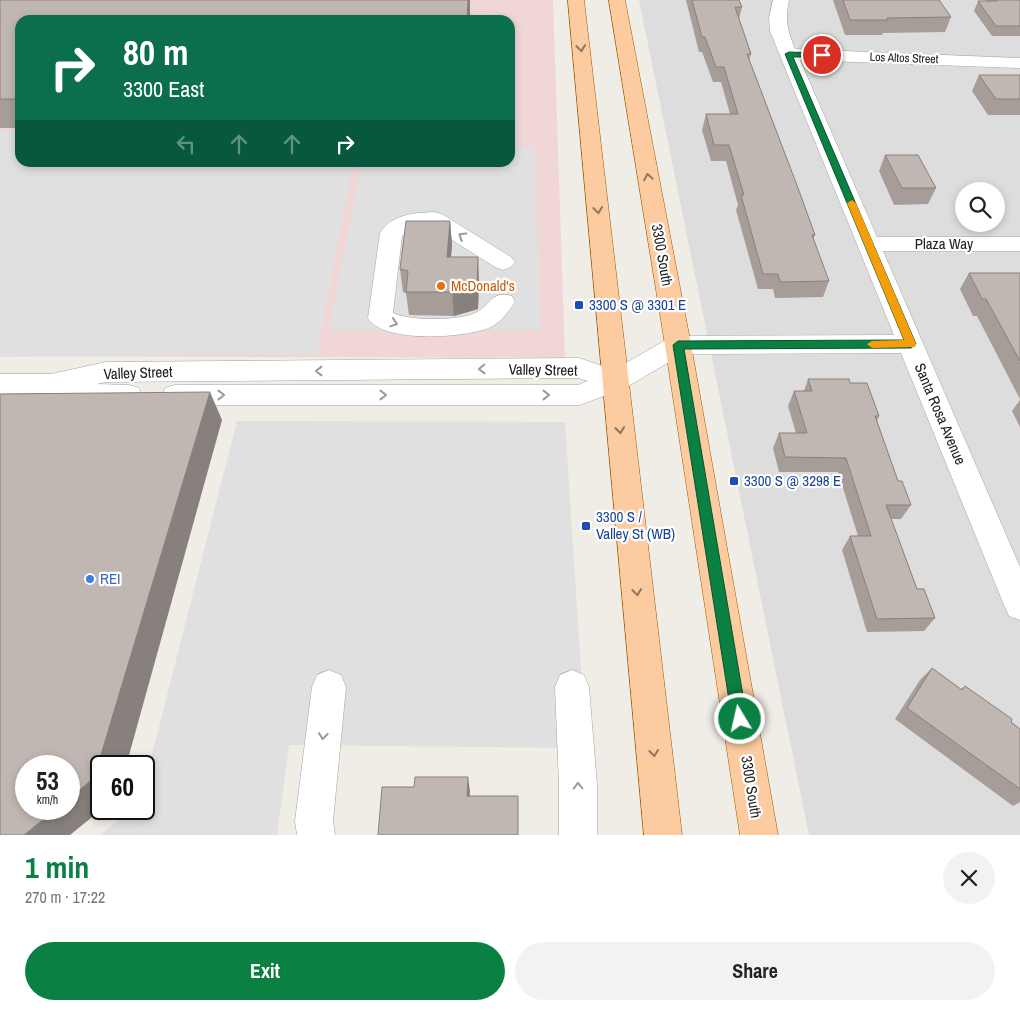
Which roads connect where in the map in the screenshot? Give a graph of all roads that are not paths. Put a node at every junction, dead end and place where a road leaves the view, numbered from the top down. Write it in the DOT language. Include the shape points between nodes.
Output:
graph roads {
  1 [pos="576,0"];
  2 [pos="618,0"];
  3 [pos="781,0"];
  4 [pos="789,54"];
  5 [pos="1020,63"];
  6 [pos="869,244"];
  7 [pos="1020,244"];
  8 [pos="503,262"];
  9 [pos="503,302"];
  10 [pos="911,344"];
  11 [pos="678,345"];
  12 [pos="616,381"];
  13 [pos="0,384"];
  14 [pos="1020,605"];
  15 [pos="329,687"];
  16 [pos="572,687"];
  17 [pos="316,835"];
  18 [pos="578,835"];
  19 [pos="663,835"];
  20 [pos="759,835"];
  1 -- 12 [label="main road, one-way"];
  11 -- 2 [label="main road, 3300 South, one-way"];
  3 -- 4 [label="street, Santa Rosa Avenue" via="777,25"];
  4 -- 5 [label="street, Los Altos Street"];
  4 -- 6 [label="street, Santa Rosa Avenue"];
  6 -- 7 [label="street, Plaza Way"];
  6 -- 10 [label="street, Santa Rosa Avenue"];
  8 -- 9 [label="street, one-way" via="434,219 410,220 391,233 380,318 400,326 453,327 484,320"];
  10 -- 11 [label="street"];
  10 -- 14 [label="street, Santa Rosa Avenue"];
  11 -- 12 [label="street, Valley Street"];
  11 -- 20 [label="main road, 3300 South"];
  12 -- 13 [label="street, Valley Street" via="580,395 102,395 51,384"];
  12 -- 19 [label="main road, one-way"];
  15 -- 17 [label="street, one-way" via="314,821"];
  18 -- 16 [label="street, one-way"];
}
